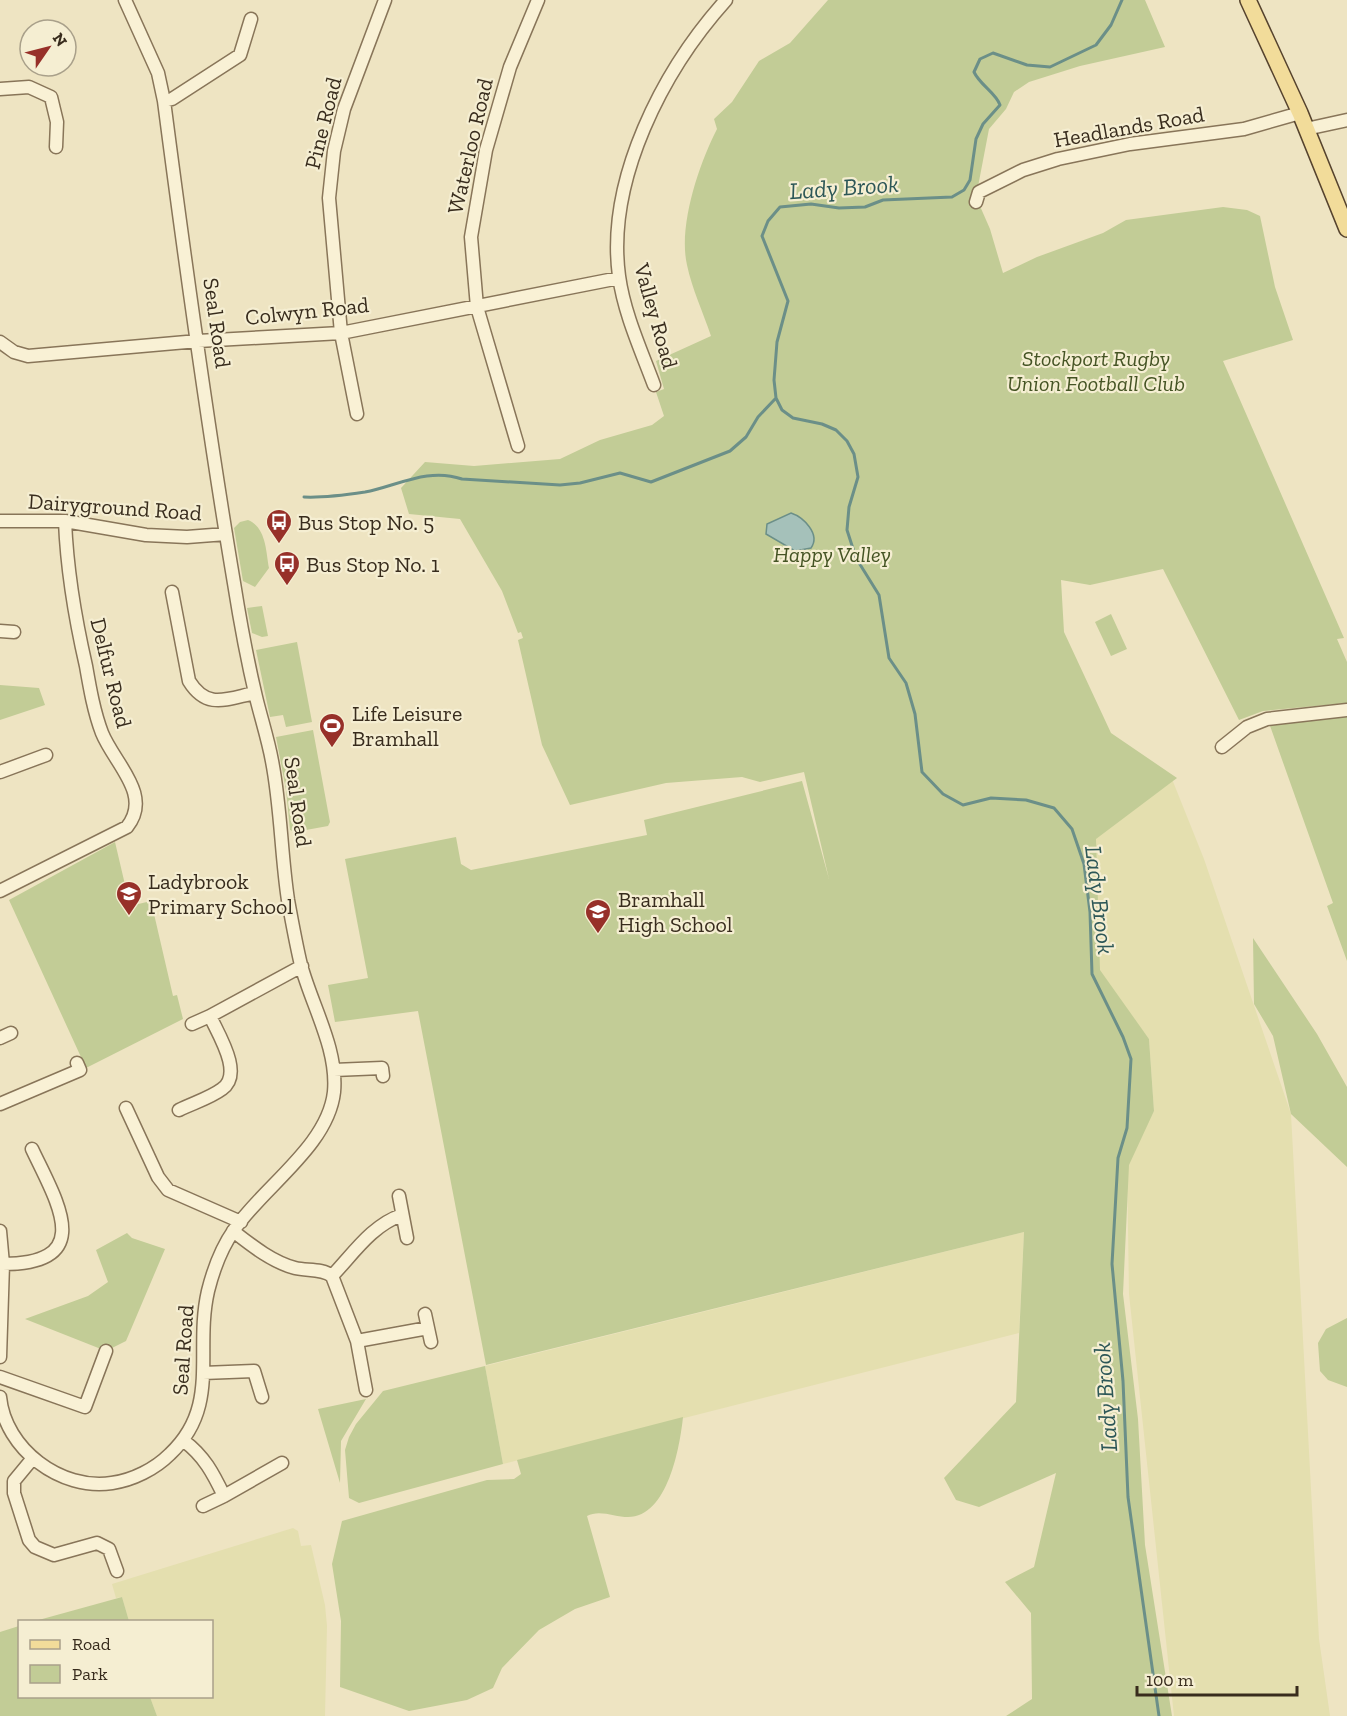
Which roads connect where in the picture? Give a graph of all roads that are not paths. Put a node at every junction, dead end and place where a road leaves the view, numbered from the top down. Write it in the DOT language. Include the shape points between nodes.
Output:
graph roads {
  1 [pos="125,0"];
  2 [pos="385,0"];
  3 [pos="538,0"];
  4 [pos="726,0"];
  5 [pos="1248,0"];
  6 [pos="251,19"];
  7 [pos="0,89"];
  8 [pos="164,101"];
  9 [pos="1300,113"];
  10 [pos="1347,120"];
  11 [pos="1306,129"];
  12 [pos="56,147"];
  13 [pos="976,202"];
  14 [pos="1347,229"];
  15 [pos="619,278"];
  16 [pos="477,307"];
  17 [pos="341,333"];
  18 [pos="198,341"];
  19 [pos="0,342"];
  20 [pos="654,385"];
  21 [pos="357,414"];
  22 [pos="518,446"];
  23 [pos="0,521"];
  24 [pos="65,521"];
  25 [pos="226,534"];
  26 [pos="172,592"];
  27 [pos="0,631"];
  28 [pos="14,632"];
  29 [pos="255,693"];
  30 [pos="1347,710"];
  31 [pos="1222,747"];
  32 [pos="46,755"];
  33 [pos="0,772"];
  34 [pos="0,891"];
  35 [pos="302,966"];
  36 [pos="210,1016"];
  37 [pos="192,1024"];
  38 [pos="77,1063"];
  39 [pos="334,1070"];
  40 [pos="383,1076"];
  41 [pos="0,1104"];
  42 [pos="126,1108"];
  43 [pos="179,1110"];
  44 [pos="32,1149"];
  45 [pos="399,1196"];
  46 [pos="402,1215"];
  47 [pos="237,1227"];
  48 [pos="0,1231"];
  49 [pos="407,1238"];
  50 [pos="3,1264"];
  51 [pos="332,1276"];
  52 [pos="425,1314"];
  53 [pos="428,1328"];
  54 [pos="357,1341"];
  55 [pos="431,1342"];
  56 [pos="106,1351"];
  57 [pos="0,1357"];
  58 [pos="203,1373"];
  59 [pos="0,1377"];
  60 [pos="366,1390"];
  61 [pos="0,1396"];
  62 [pos="262,1397"];
  63 [pos="184,1441"];
  64 [pos="33,1458"];
  65 [pos="282,1463"];
  66 [pos="224,1496"];
  67 [pos="203,1506"];
  68 [pos="117,1571"];
  1 -- 8 [label="street, Seal Road" via="158,73"];
  2 -- 17 [label="street, Pine Road" via="344,109 334,151 329,198"];
  3 -- 16 [label="street, Waterloo Road" via="510,67 486,150 471,237"];
  4 -- 15 [label="street, Valley Road" via="668,81 640,140 621,204"];
  5 -- 9 [label="main road"];
  6 -- 8 [label="street" via="240,55"];
  7 -- 12 [label="street" via="29,87 51,97 57,122"];
  8 -- 18 [label="street, Seal Road"];
  9 -- 11 [label="main road"];
  9 -- 13 [label="street, Headlands Road" via="1244,129 1058,159 1023,170 979,192"];
  10 -- 11 [label="street"];
  11 -- 14 [label="main road"];
  15 -- 16 [label="street, Colwyn Road"];
  15 -- 20 [label="street, Valley Road"];
  16 -- 17 [label="street, Colwyn Road"];
  16 -- 22 [label="street, Waterloo Road"];
  17 -- 18 [label="street, Colwyn Road"];
  17 -- 21 [label="street, Pine Road"];
  18 -- 19 [label="street, Colwyn Road" via="28,356"];
  18 -- 25 [label="street, Seal Road"];
  23 -- 24 [label="street, Dairyground Road"];
  24 -- 25 [label="street, Dairyground Road" via="146,535"];
  24 -- 34 [label="street, Delfur Road" via="72,604 96,713 103,735 136,795 137,808 127,827"];
  25 -- 29 [label="street, Seal Road"];
  26 -- 29 [label="street" via="189,681 195,690 212,701"];
  27 -- 28 [label="street"];
  29 -- 35 [label="street, Seal Road" via="272,759 288,897"];
  30 -- 31 [label="street" via="1267,719 1247,727"];
  32 -- 33 [label="street"];
  35 -- 36 [label="street"];
  35 -- 39 [label="street, Seal Road"];
  36 -- 37 [label="street"];
  36 -- 43 [label="street" via="231,1066 231,1078 224,1088"];
  38 -- 41 [label="street" via="80,1070"];
  39 -- 40 [label="street" via="382,1068"];
  39 -- 47 [label="street, Seal Road" via="328,1118 317,1136"];
  42 -- 47 [label="street" via="168,1190"];
  44 -- 50 [label="street" via="63,1222 62,1239 46,1258 29,1264"];
  45 -- 46 [label="street"];
  46 -- 49 [label="street"];
  46 -- 51 [label="street" via="373,1232"];
  47 -- 51 [label="street" via="279,1261"];
  47 -- 58 [label="street, Seal Road" via="209,1288 203,1318"];
  48 -- 50 [label="street"];
  50 -- 57 [label="street"];
  51 -- 54 [label="street"];
  52 -- 53 [label="street"];
  53 -- 54 [label="street"];
  53 -- 55 [label="street"];
  54 -- 60 [label="street"];
  56 -- 59 [label="street" via="85,1407"];
  58 -- 62 [label="street" via="254,1371"];
  58 -- 63 [label="street, Seal Road" via="199,1414"];
  61 -- 64 [label="street, Seal Road" via="9,1426"];
  63 -- 64 [label="street, Seal Road" via="162,1462 138,1476 112,1483 68,1479"];
  63 -- 66 [label="street" via="212,1469"];
  64 -- 68 [label="street" via="14,1481 28,1539 35,1547 54,1555 97,1543 109,1549"];
  65 -- 66 [label="street"];
  66 -- 67 [label="street"];
}
